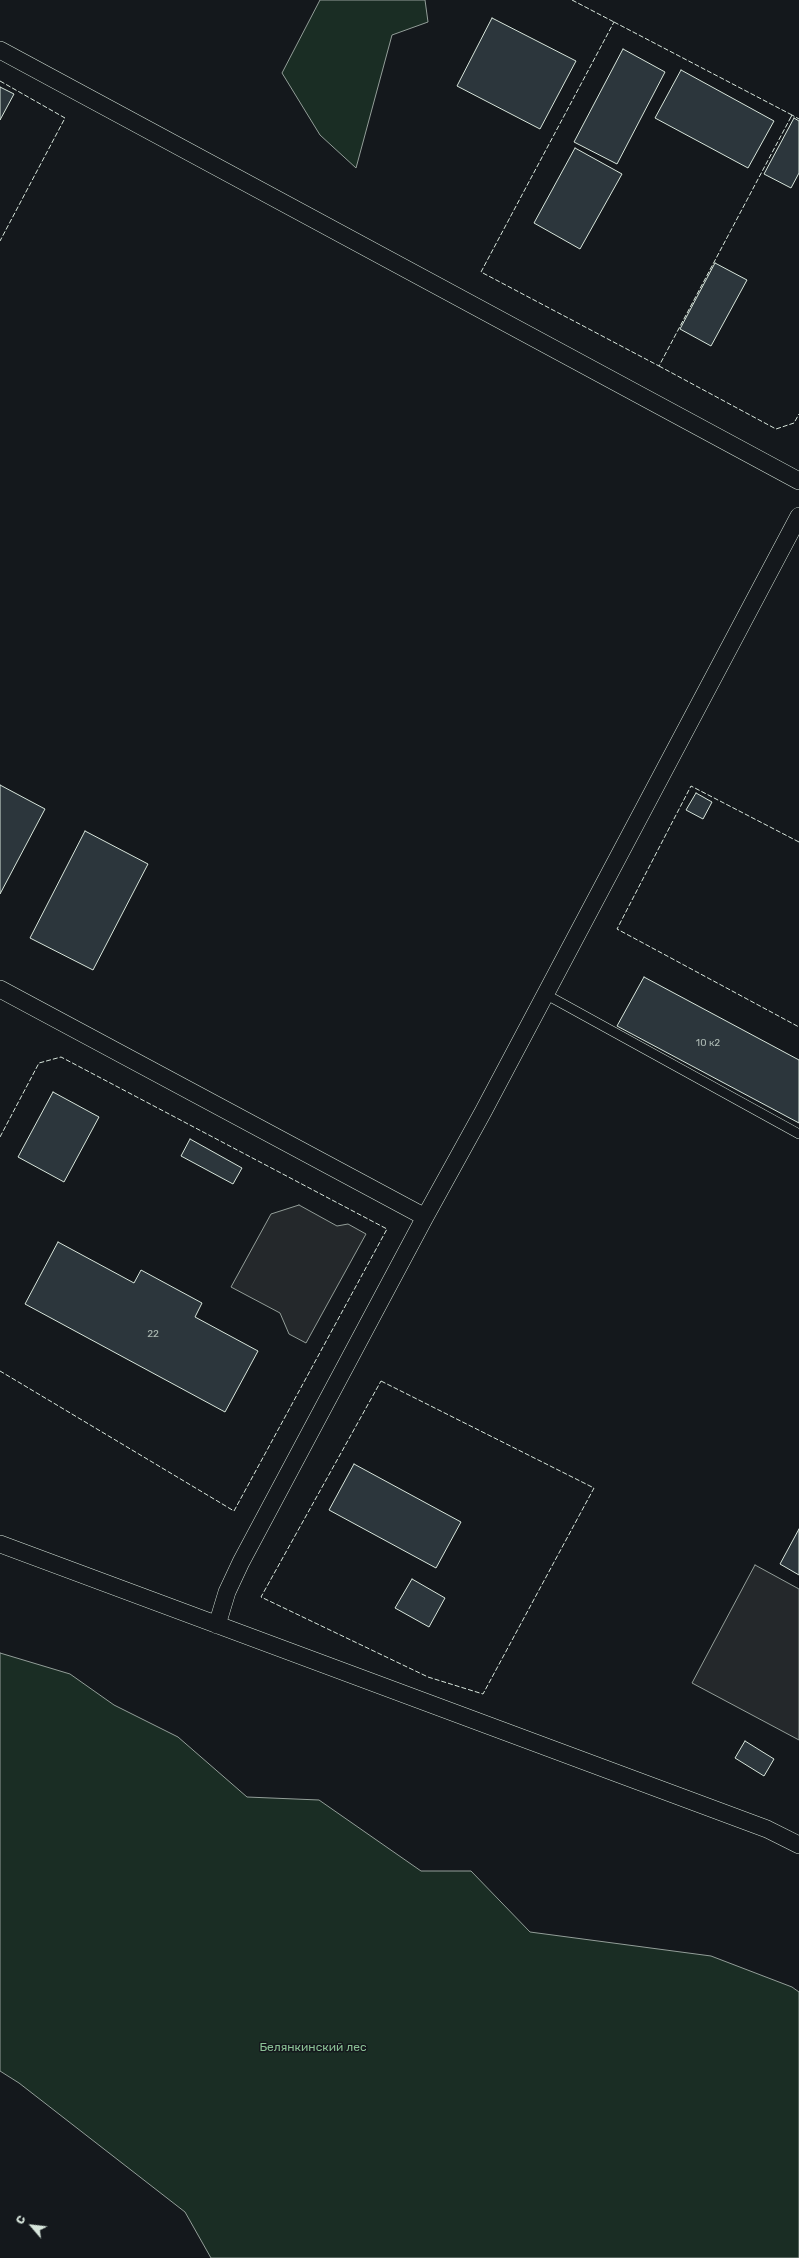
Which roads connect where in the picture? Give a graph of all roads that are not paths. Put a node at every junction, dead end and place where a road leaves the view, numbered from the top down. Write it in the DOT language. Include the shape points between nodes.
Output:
graph roads {
  1 [pos="0,50"];
  2 [pos="799,482"];
  3 [pos="799,516"];
  4 [pos="0,989"];
  5 [pos="545,994"];
  6 [pos="799,1134"];
  7 [pos="425,1216"];
  8 [pos="0,1544"];
  9 [pos="217,1625"];
  10 [pos="799,1845"];
  1 -- 2 [label="street"];
  3 -- 5 [label="street"];
  4 -- 7 [label="street"];
  5 -- 6 [label="lane"];
  5 -- 7 [label="street"];
  7 -- 9 [label="street" via="241,1562 227,1592"];
  8 -- 9 [label="street"];
  9 -- 10 [label="street" via="760,1827"];
}
